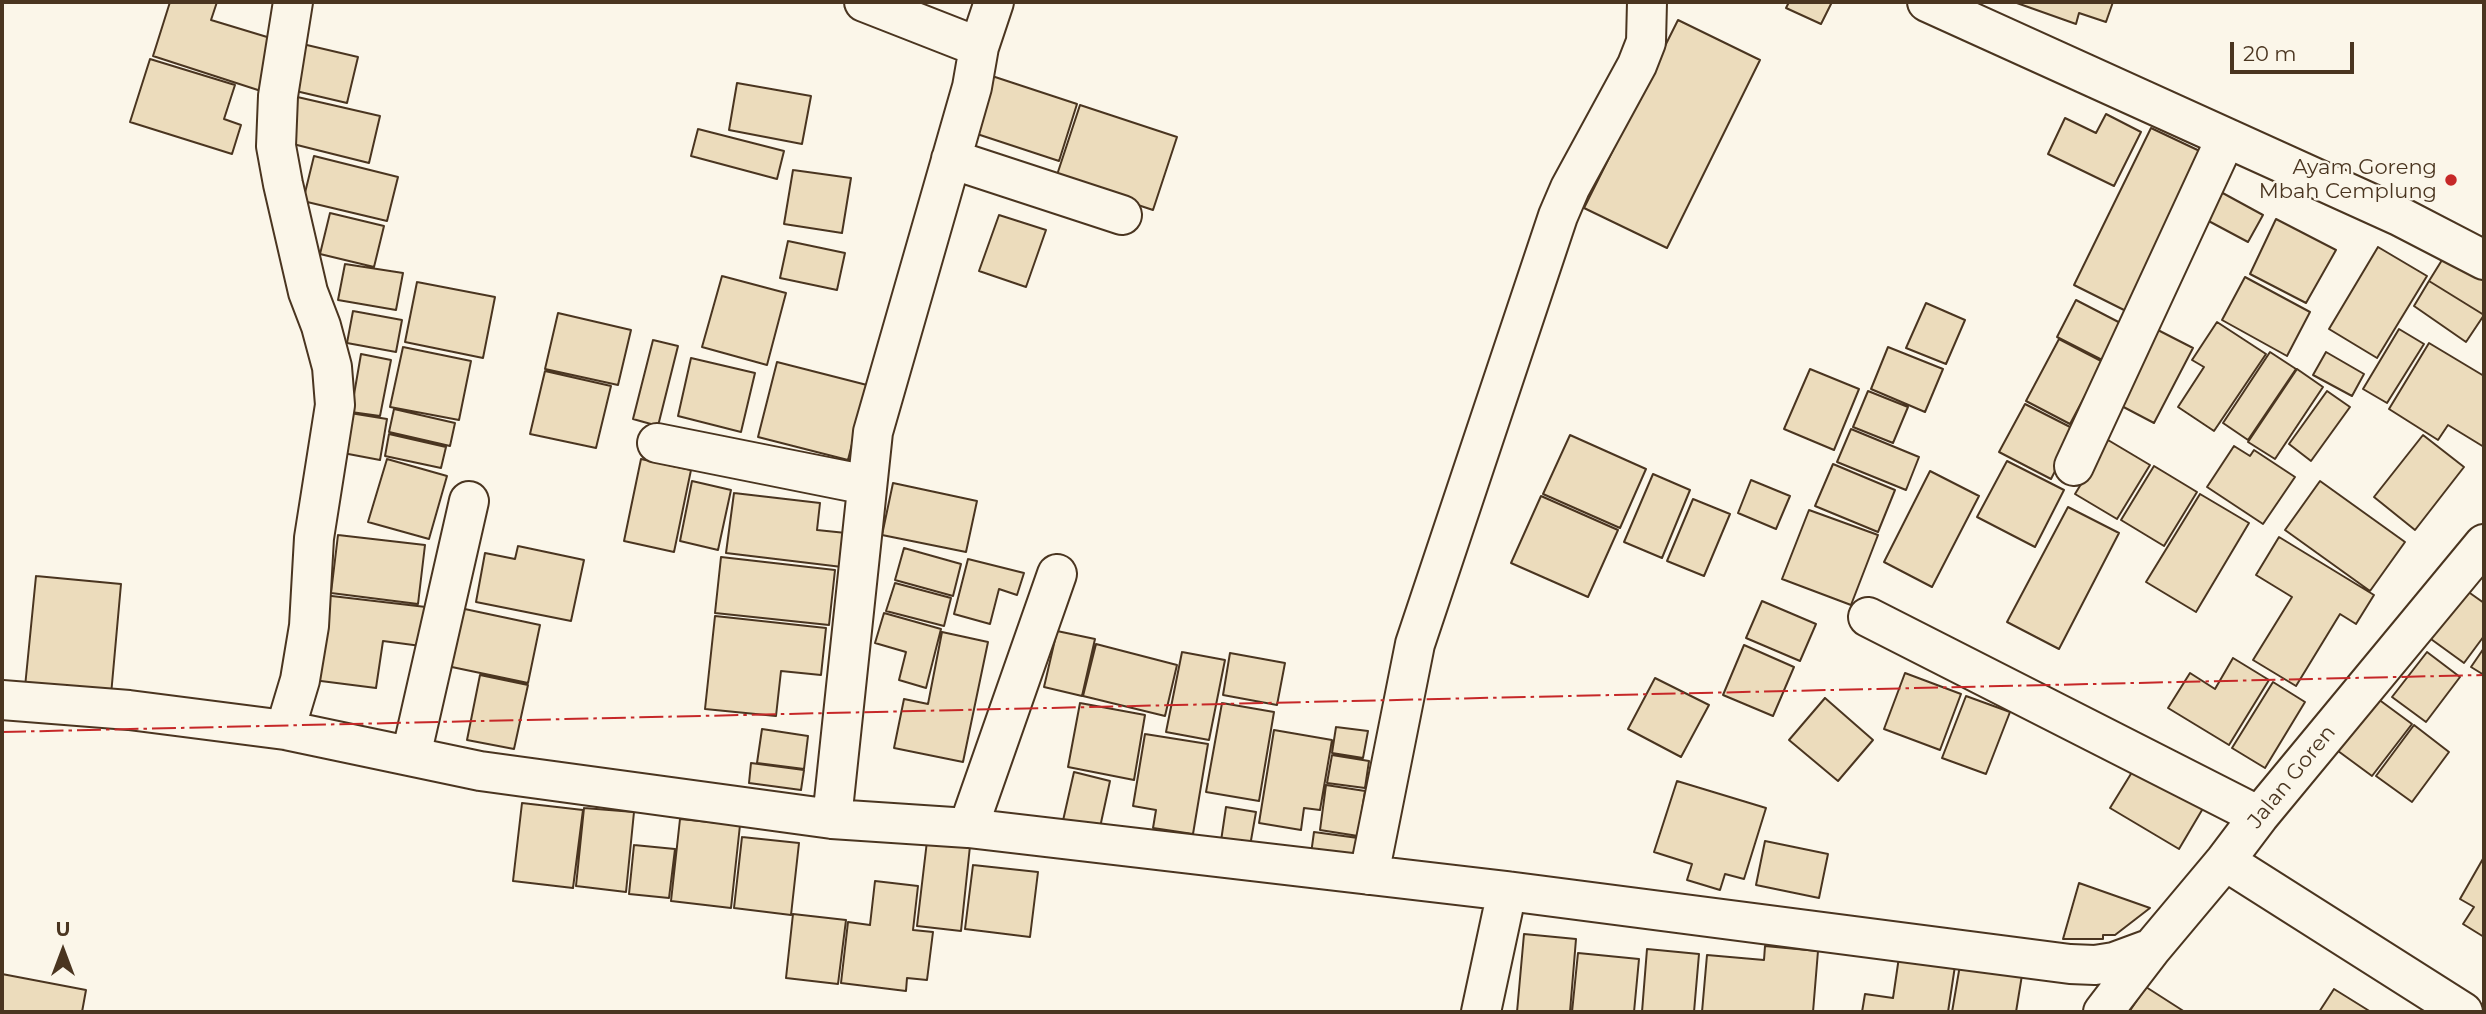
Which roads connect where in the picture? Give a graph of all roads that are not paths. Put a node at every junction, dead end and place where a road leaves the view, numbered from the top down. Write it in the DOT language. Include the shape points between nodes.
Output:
graph roads {
  1 [pos="293,2"];
  2 [pos="864,2"];
  3 [pos="994,2"];
  4 [pos="1647,2"];
  5 [pos="1927,2"];
  6 [pos="979,47"];
  7 [pos="2226,138"];
  8 [pos="951,159"];
  9 [pos="1122,215"];
  10 [pos="2484,260"];
  11 [pos="657,443"];
  12 [pos="2074,466"];
  13 [pos="867,485"];
  14 [pos="469,501"];
  15 [pos="2484,544"];
  16 [pos="1057,574"];
  17 [pos="1868,617"];
  18 [pos="2,700"];
  19 [pos="285,730"];
  20 [pos="411,756"];
  21 [pos="2259,816"];
  22 [pos="832,819"];
  23 [pos="968,828"];
  24 [pos="2225,861"];
  25 [pos="1369,875"];
  26 [pos="1507,891"];
  27 [pos="2152,948"];
  28 [pos="2070,964"];
  29 [pos="1481,1012"];
  30 [pos="2092,1012"];
  31 [pos="2102,1012"];
  32 [pos="2463,1012"];
  1 -- 19 [label="street" via="278,96 276,146 302,268 332,367 335,405 314,538 309,626"];
  2 -- 6 [label="street"];
  3 -- 6 [label="street"];
  4 -- 25 [label="street" via="1646,43 1558,216 1415,644"];
  5 -- 7 [label="street"];
  6 -- 8 [label="street"];
  7 -- 10 [label="street"];
  7 -- 12 [label="street"];
  8 -- 9 [label="street"];
  8 -- 13 [label="street" via="882,395"];
  11 -- 13 [label="street"];
  13 -- 22 [label="street"];
  14 -- 20 [label="street"];
  15 -- 21 [label="street, Jalan Goren"];
  16 -- 23 [label="street"];
  17 -- 21 [label="street"];
  18 -- 19 [label="street"];
  19 -- 20 [label="street"];
  20 -- 22 [label="street" via="480,771"];
  21 -- 24 [label="street, Jalan Goren"];
  22 -- 23 [label="street"];
  23 -- 25 [label="street"];
  24 -- 27 [label="street, Jalan Goren"];
  24 -- 32 [label="street"];
  25 -- 26 [label="street"];
  26 -- 28 [label="street"];
  26 -- 29 [label="street"];
  27 -- 28 [label="street" via="2115,962"];
  27 -- 31 [label="street, Jalan Goren"];
  28 -- 30 [label="street" via="2085,975 2093,991"];
}
